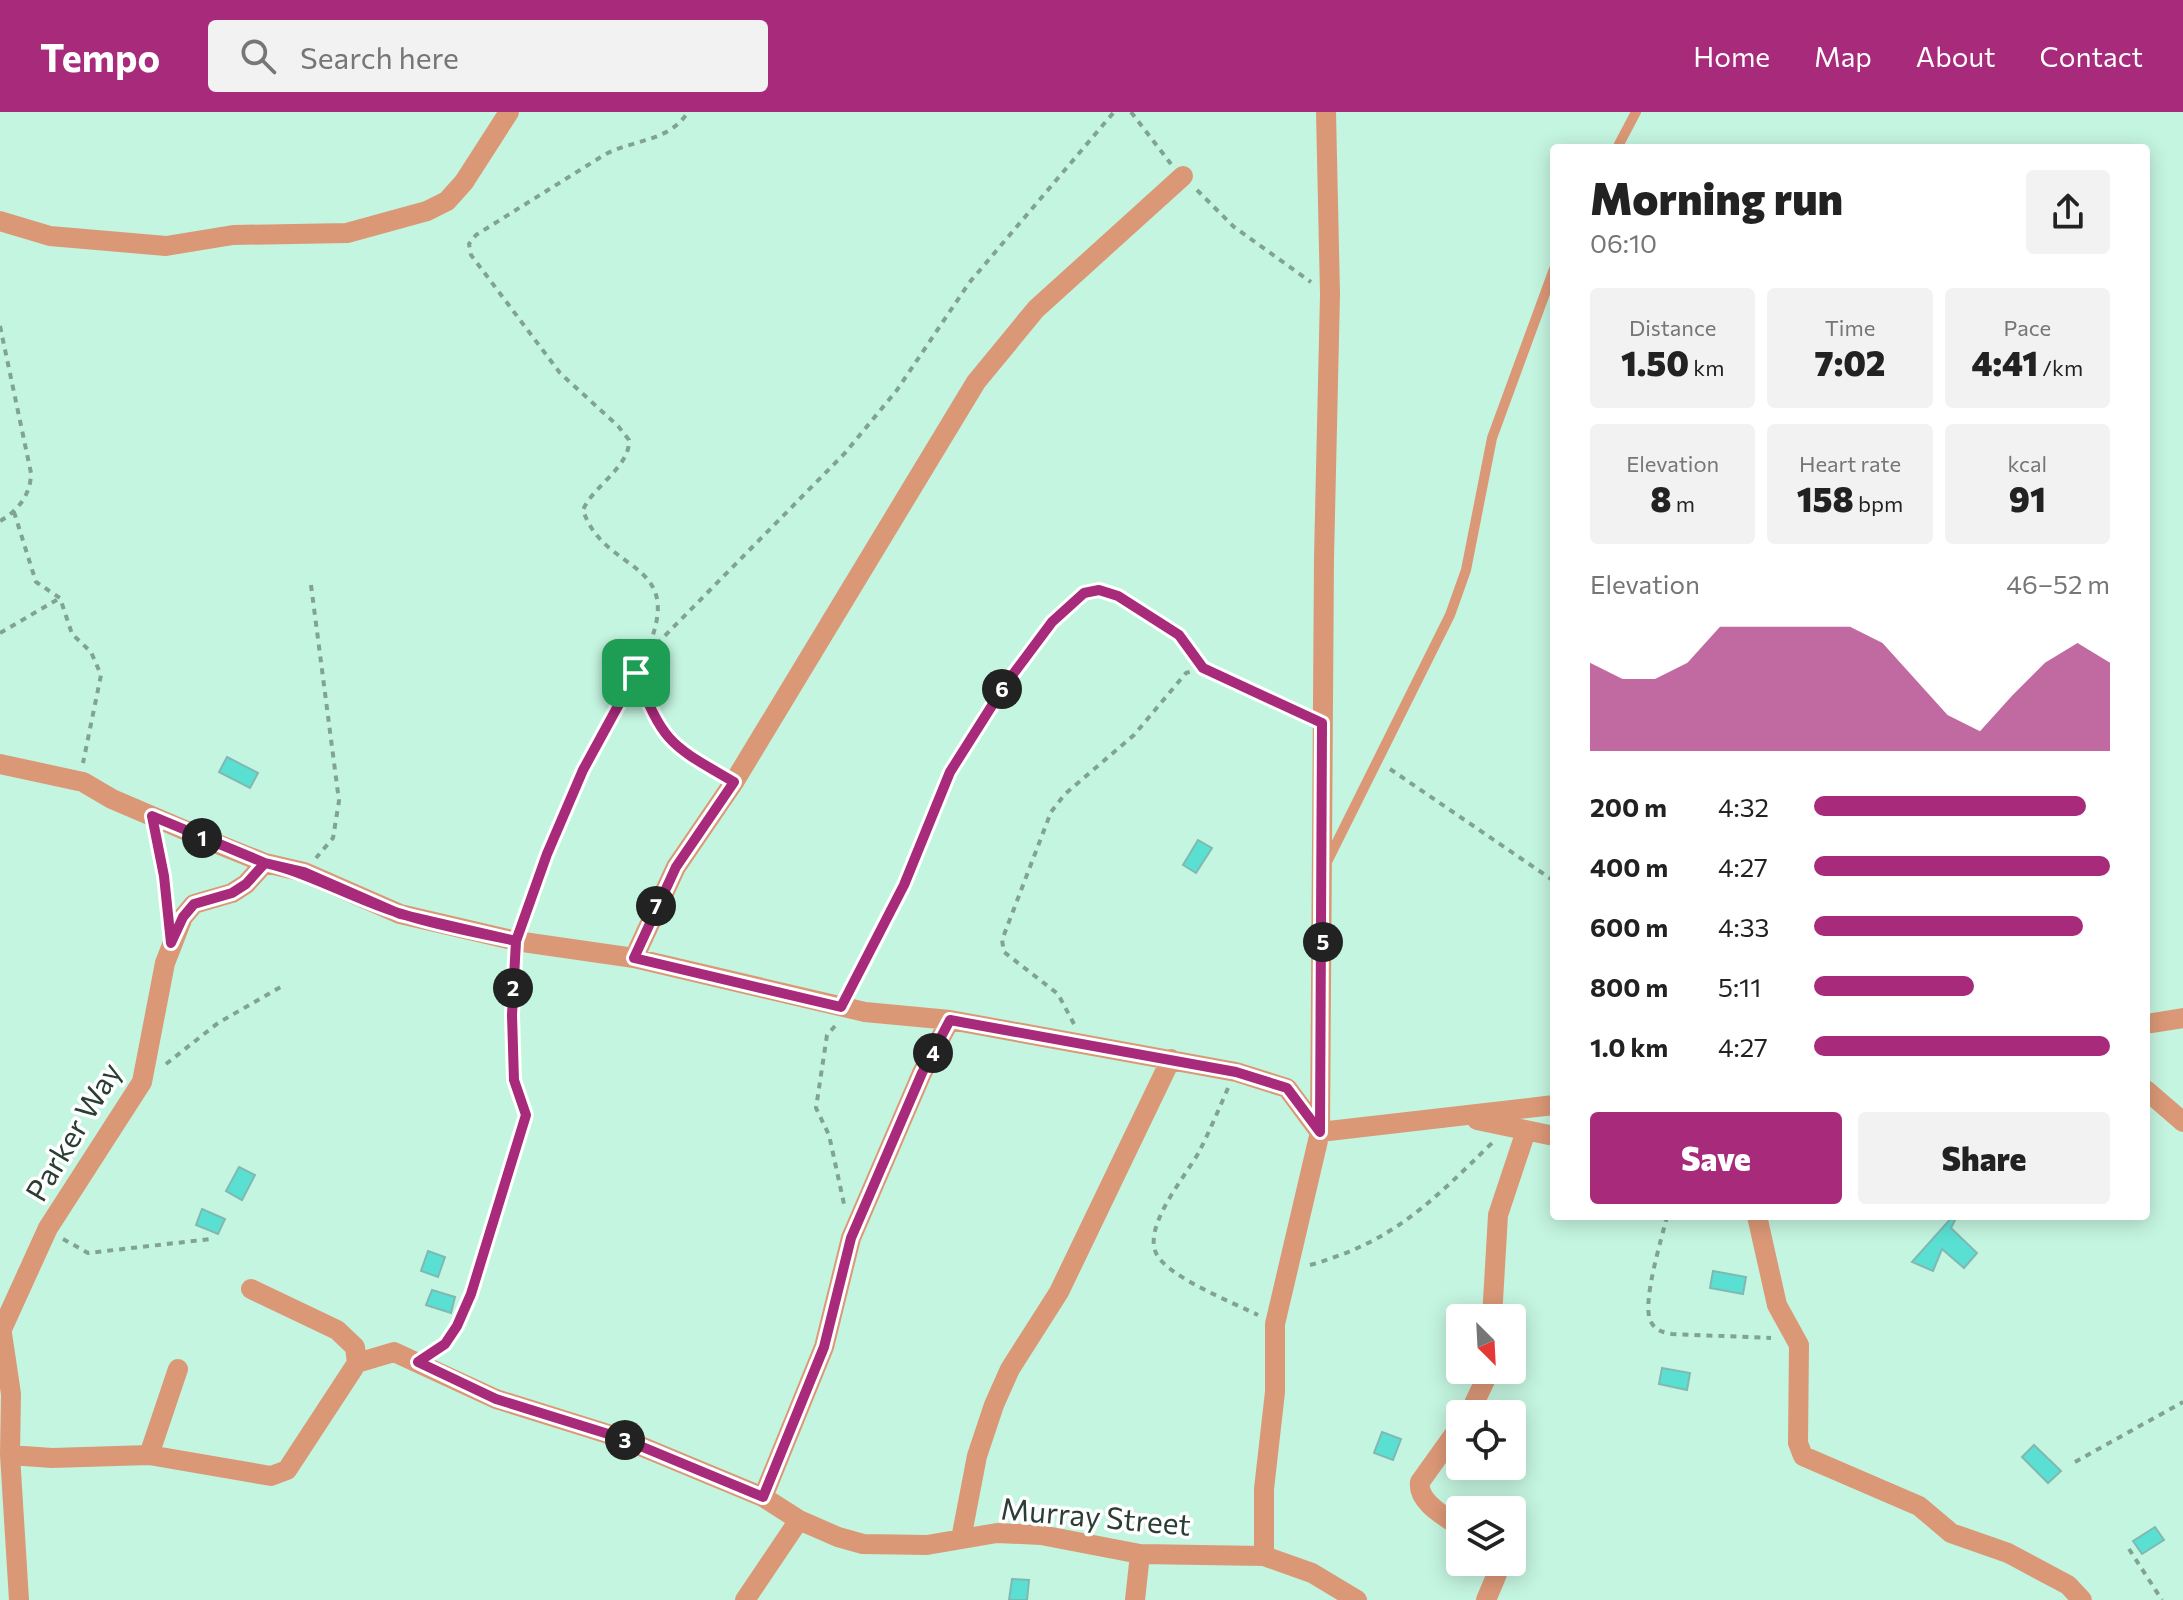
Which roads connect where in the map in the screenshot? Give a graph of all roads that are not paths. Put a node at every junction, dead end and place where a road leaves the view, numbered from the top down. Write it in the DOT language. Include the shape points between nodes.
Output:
graph roads {
  1 [pos="509,112"];
  2 [pos="1326,112"];
  3 [pos="1636,112"];
  4 [pos="1619,144"];
  5 [pos="1183,176"];
  6 [pos="0,221"];
  7 [pos="1550,280"];
  8 [pos="0,764"];
  9 [pos="265,863"];
  10 [pos="1324,867"];
  11 [pos="634,958"];
  12 [pos="2183,1018"];
  13 [pos="950,1020"];
  14 [pos="2150,1023"];
  15 [pos="1171,1059"];
  16 [pos="2150,1093"];
  17 [pos="1550,1106"];
  18 [pos="1465,1117"];
  19 [pos="2183,1122"];
  20 [pos="1517,1130"];
  21 [pos="1320,1132"];
  22 [pos="1550,1135"];
  23 [pos="1758,1220"];
  24 [pos="251,1289"];
  25 [pos="1493,1304"];
  26 [pos="1,1325"];
  27 [pos="357,1363"];
  28 [pos="178,1369"];
  29 [pos="7,1443"];
  30 [pos="1446,1446"];
  31 [pos="149,1455"];
  32 [pos="763,1497"];
  33 [pos="1446,1516"];
  34 [pos="799,1520"];
  35 [pos="961,1539"];
  36 [pos="1140,1554"];
  37 [pos="1264,1556"];
  38 [pos="1496,1576"];
  39 [pos="8,1577"];
  40 [pos="19,1600"];
  41 [pos="745,1600"];
  42 [pos="1135,1600"];
  43 [pos="1357,1600"];
  44 [pos="1486,1600"];
  45 [pos="2082,1600"];
  1 -- 6 [label="street" via="447,201 347,233 233,235 166,246 50,236"];
  2 -- 10 [label="street" via="1330,294"];
  3 -- 4 [label="lane"];
  5 -- 11 [label="street" via="1036,309 976,382 734,782 676,867"];
  7 -- 10 [label="lane" via="1492,438 1466,570 1450,615"];
  8 -- 9 [label="street" via="83,782"];
  9 -- 11 [label="street" via="304,872 400,914 516,941"];
  9 -- 26 [label="street, Parker Way" via="246,884 194,904 183,917 171,943 142,1082 48,1228"];
  10 -- 21 [label="street"];
  11 -- 13 [label="street" via="865,1012"];
  12 -- 14 [label="street"];
  13 -- 15 [label="street"];
  13 -- 32 [label="street" via="851,1238 824,1347"];
  15 -- 21 [label="street" via="1287,1088"];
  15 -- 35 [label="street" via="1059,1292 1010,1369 994,1405 977,1456"];
  16 -- 19 [label="street"];
  17 -- 18 [label="street"];
  18 -- 20 [label="street"];
  18 -- 21 [label="street"];
  20 -- 22 [label="street"];
  20 -- 25 [label="street" via="1496,1225"];
  21 -- 37 [label="street" via="1275,1324"];
  23 -- 45 [label="street" via="1777,1305 1799,1345 1798,1443 1803,1456 1919,1506 1951,1533 2008,1553 2068,1585"];
  24 -- 27 [label="street" via="337,1330 355,1347"];
  26 -- 29 [label="street" via="11,1394"];
  27 -- 31 [label="street" via="287,1470 254,1475"];
  27 -- 32 [label="street, Murray Street" via="394,1352 496,1399 621,1438"];
  28 -- 31 [label="street"];
  29 -- 31 [label="street" via="52,1458"];
  29 -- 39 [label="street"];
  30 -- 33 [label="street" via="1419,1489"];
  32 -- 34 [label="street, Murray Street"];
  34 -- 35 [label="street, Murray Street" via="863,1544 903,1547"];
  34 -- 41 [label="street"];
  35 -- 36 [label="street, Murray Street" via="997,1533 1041,1535"];
  36 -- 37 [label="street, Murray Street"];
  36 -- 42 [label="street"];
  37 -- 43 [label="street, Murray Street" via="1312,1573"];
  38 -- 44 [label="street"];
  39 -- 40 [label="street"];
}
